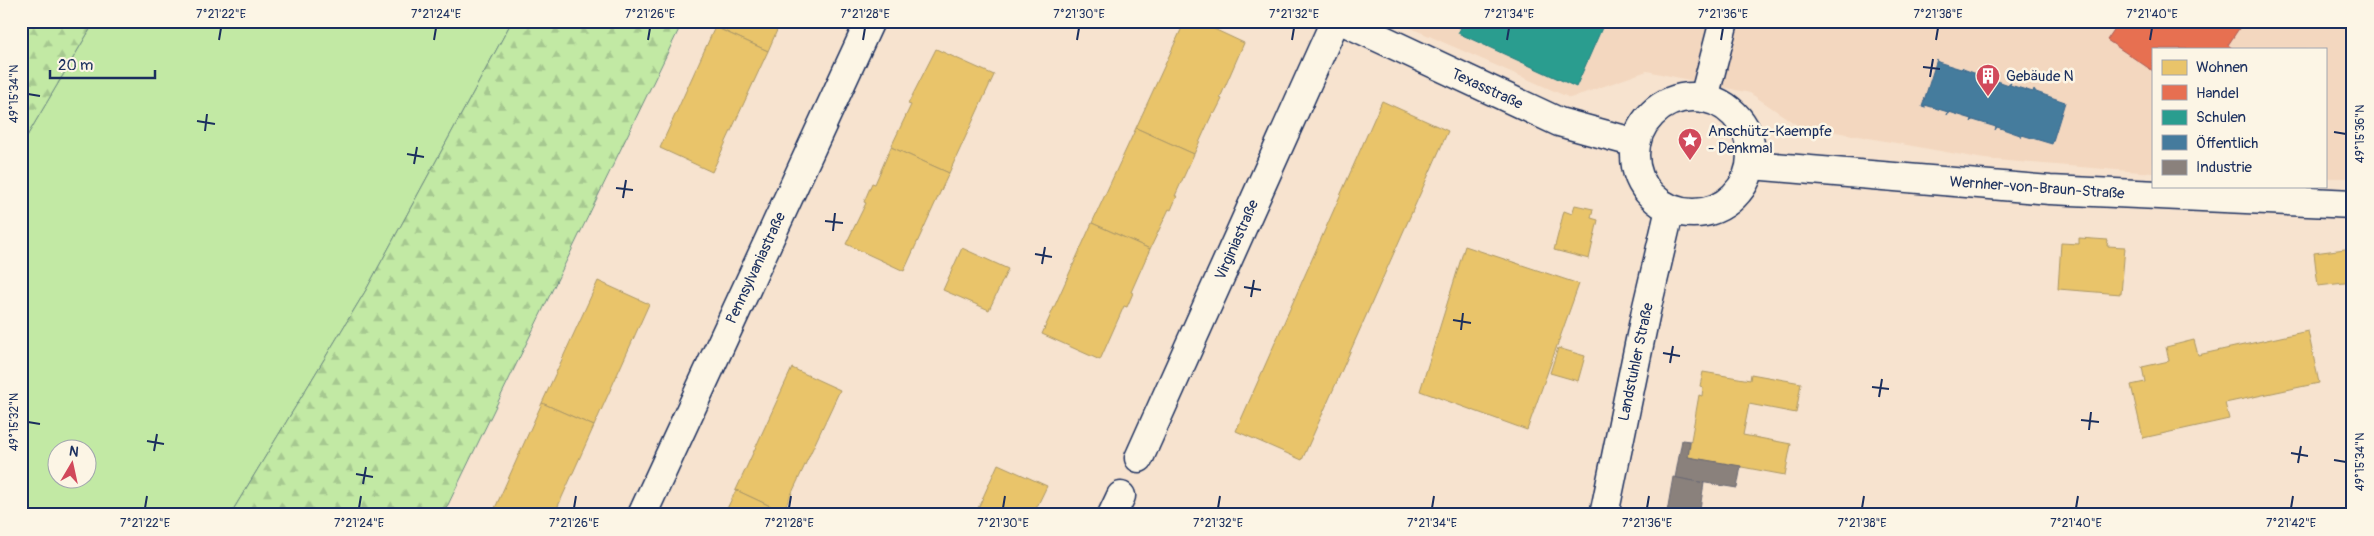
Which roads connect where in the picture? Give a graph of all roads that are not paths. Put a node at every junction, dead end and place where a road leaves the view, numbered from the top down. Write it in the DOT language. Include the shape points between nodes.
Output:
graph roads {
  1 [pos="870,21"];
  2 [pos="1336,21"];
  3 [pos="1344,21"];
  4 [pos="1724,21"];
  5 [pos="1704,98"];
  6 [pos="1636,143"];
  7 [pos="1751,165"];
  8 [pos="2353,204"];
  9 [pos="1670,209"];
  10 [pos="1135,446"];
  11 [pos="642,515"];
  12 [pos="1604,515"];
  1 -- 11 [label="street, Pennsylvaniastraße"];
  2 -- 10 [label="street, Virginiastraße"];
  3 -- 6 [label="street, Texasstraße" via="1559,122"];
  4 -- 5 [label="street"];
  5 -- 6 [label="street" via="1674,100 1660,107 1649,117"];
  5 -- 7 [label="street" via="1728,108 1744,127 1752,152"];
  6 -- 9 [label="street" via="1635,163 1641,182 1653,198"];
  7 -- 8 [label="street, Wernher-von-Braun-Straße" via="2050,190"];
  7 -- 9 [label="street" via="1735,195 1721,206 1705,212 1687,213"];
  9 -- 12 [label="street, Landstuhler Straße"];
}
